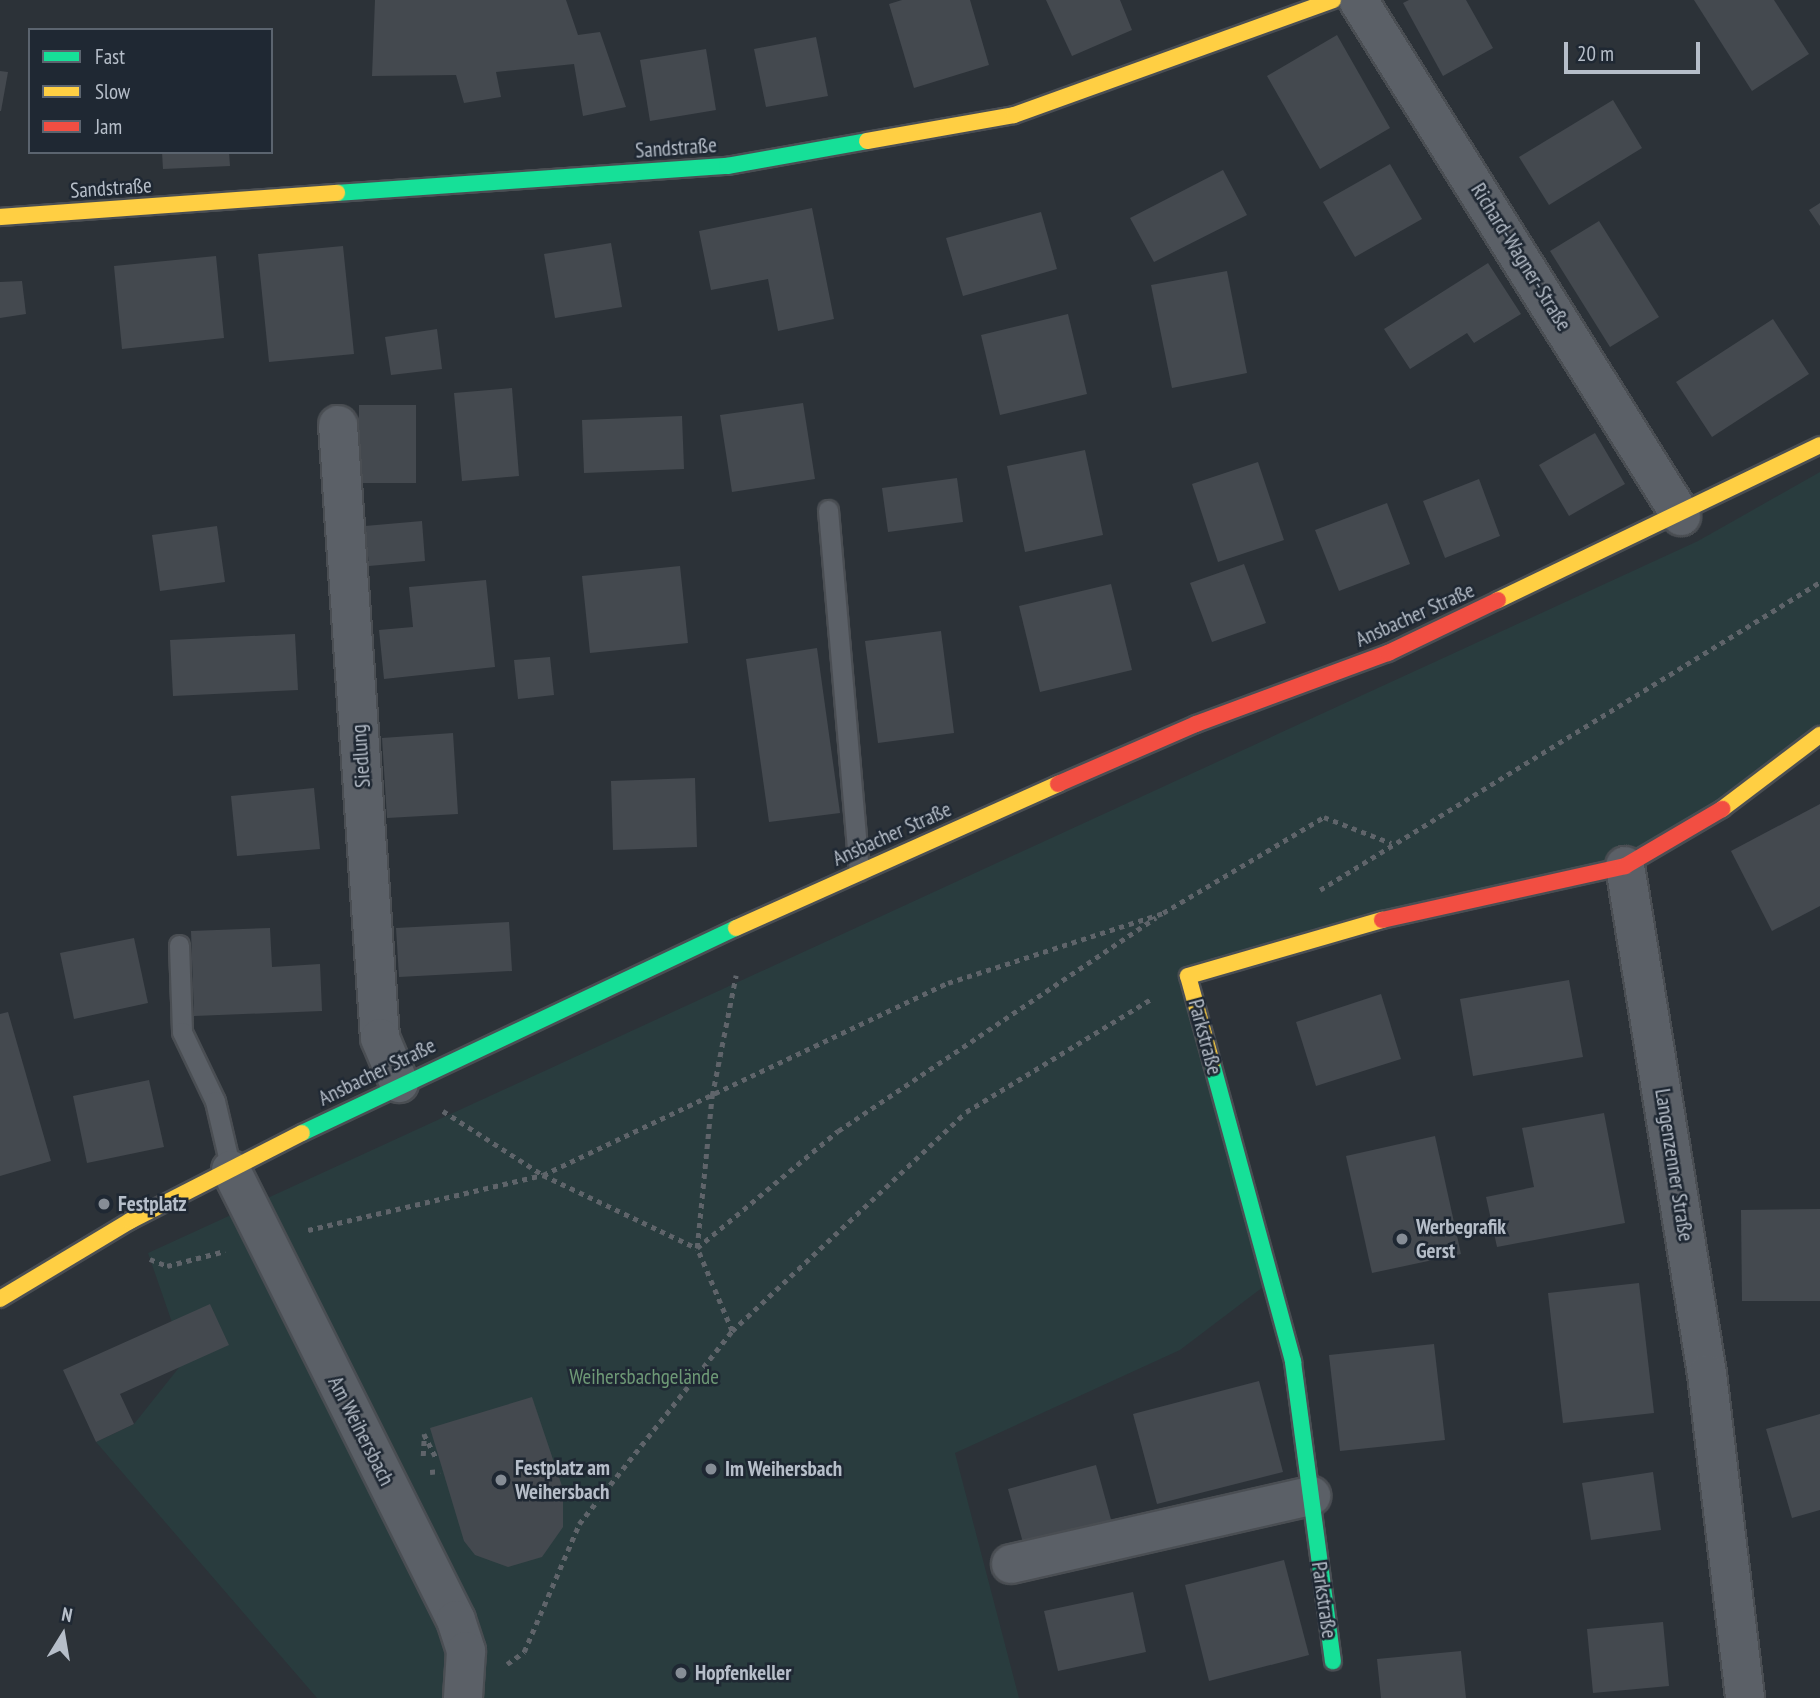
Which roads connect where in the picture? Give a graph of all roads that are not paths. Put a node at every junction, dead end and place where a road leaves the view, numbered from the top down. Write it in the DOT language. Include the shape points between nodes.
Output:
graph roads {
  1 [pos="1333,0"];
  2 [pos="1358,0"];
  3 [pos="0,217"];
  4 [pos="338,425"];
  5 [pos="1820,445"];
  6 [pos="828,510"];
  7 [pos="1681,516"];
  8 [pos="1820,735"];
  9 [pos="1625,866"];
  10 [pos="859,870"];
  11 [pos="179,945"];
  12 [pos="399,1083"];
  13 [pos="231,1170"];
  14 [pos="0,1299"];
  15 [pos="1311,1496"];
  16 [pos="1011,1564"];
  17 [pos="1333,1661"];
  18 [pos="464,1696"];
  19 [pos="1745,1698"];
  1 -- 3 [label="street, Sandstraße" via="1014,116 727,166"];
  2 -- 7 [label="street, Richard-Wagner-Straße"];
  4 -- 12 [label="street, Siedlung" via="380,1038"];
  5 -- 7 [label="street, Ansbacher Straße"];
  6 -- 10 [label="lane"];
  7 -- 10 [label="street, Ansbacher Straße" via="1388,653 1196,724"];
  8 -- 9 [label="street" via="1760,786"];
  9 -- 15 [label="street, Parkstraße" via="1369,923 1188,976 1293,1362"];
  9 -- 19 [label="street, Langenzenner Straße" via="1707,1374"];
  10 -- 12 [label="street, Ansbacher Straße"];
  11 -- 13 [label="lane" via="182,1032 215,1101"];
  12 -- 13 [label="street, Ansbacher Straße"];
  13 -- 14 [label="street, Ansbacher Straße" via="101,1237"];
  13 -- 18 [label="street, Am Weihersbach" via="456,1620 466,1651"];
  15 -- 16 [label="street"];
  15 -- 17 [label="street, Parkstraße"];
}
